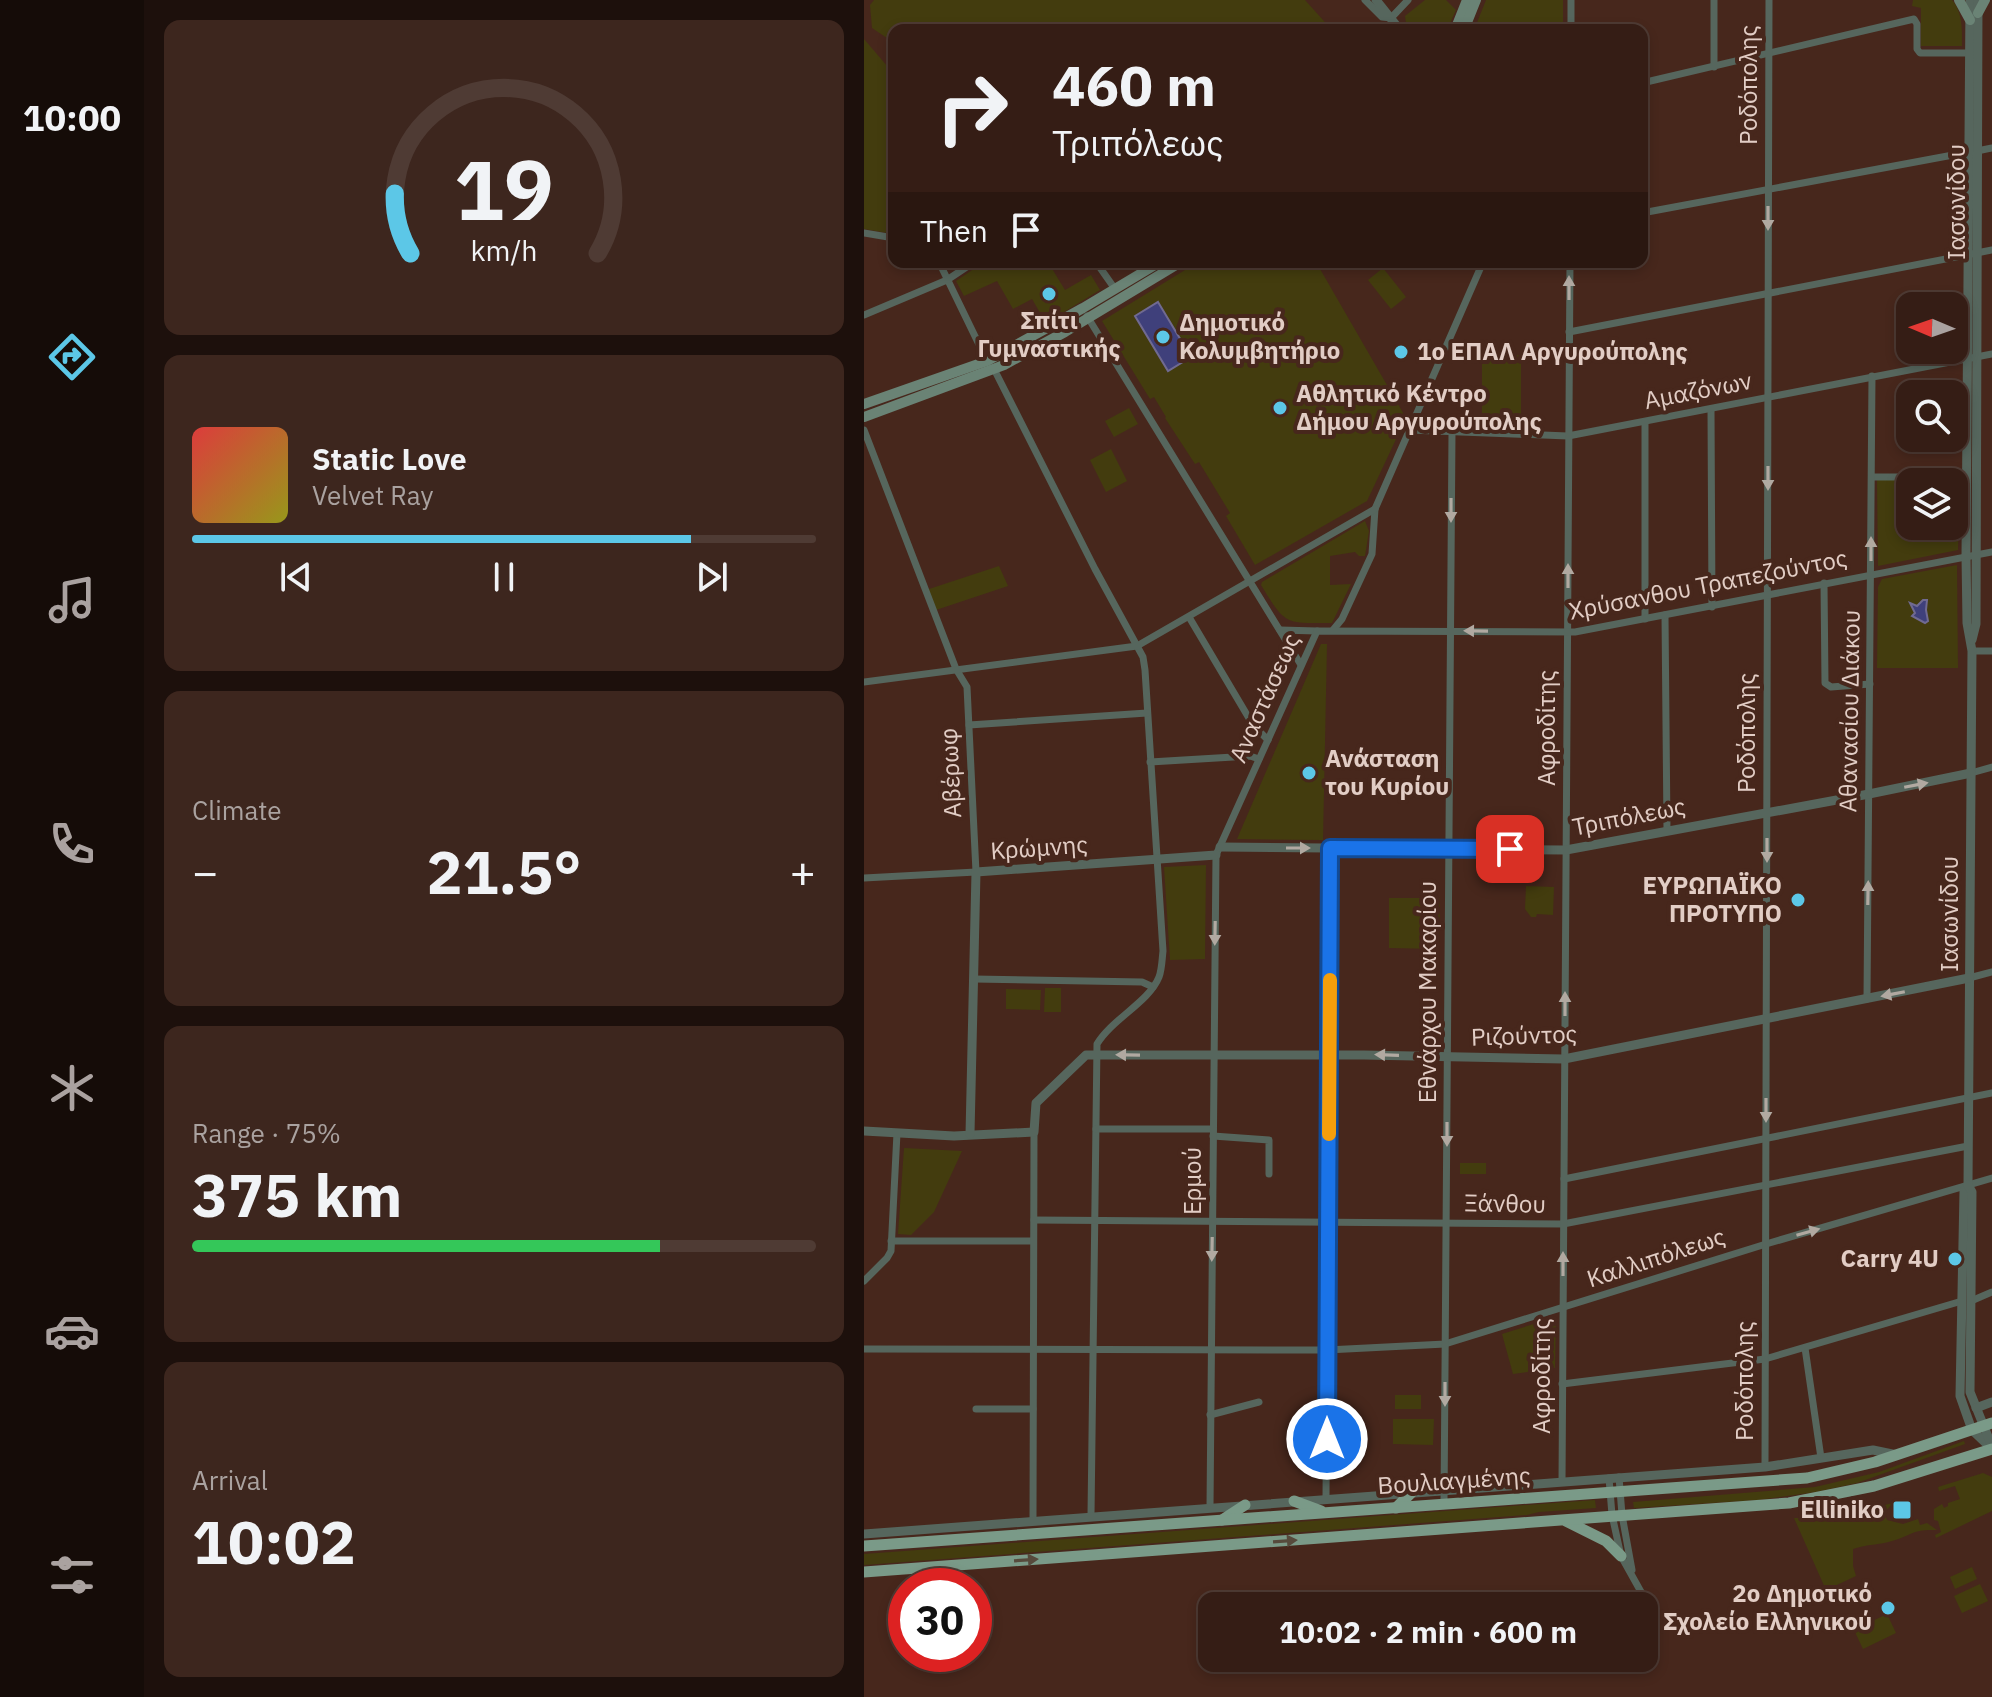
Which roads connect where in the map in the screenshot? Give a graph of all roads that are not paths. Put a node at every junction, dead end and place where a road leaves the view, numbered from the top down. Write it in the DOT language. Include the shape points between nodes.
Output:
graph roads {
  1 [pos="1365,0"];
  2 [pos="1376,0"];
  3 [pos="1408,0"];
  4 [pos="1476,0"];
  5 [pos="1571,0"];
  6 [pos="1714,0"];
  7 [pos="1769,0"];
  8 [pos="1959,0"];
  9 [pos="1970,0"];
  10 [pos="1978,0"];
  11 [pos="1985,0"];
  12 [pos="1463,2"];
  13 [pos="1974,16"];
  14 [pos="1391,18"];
  15 [pos="1396,24"];
  16 [pos="1457,24"];
  17 [pos="1466,24"];
  18 [pos="1571,24"];
  19 [pos="1970,53"];
  20 [pos="1769,55"];
  21 [pos="1714,67"];
  22 [pos="1648,82"];
  23 [pos="1992,148"];
  24 [pos="1973,151"];
  25 [pos="1768,190"];
  26 [pos="1648,212"];
  27 [pos="864,233"];
  28 [pos="888,237"];
  29 [pos="1992,250"];
  30 [pos="1973,253"];
  31 [pos="942,268"];
  32 [pos="965,268"];
  33 [pos="1100,268"];
  34 [pos="1150,268"];
  35 [pos="1170,268"];
  36 [pos="1480,268"];
  37 [pos="1570,268"];
  38 [pos="947,280"];
  39 [pos="1115,289"];
  40 [pos="1768,293"];
  41 [pos="1086,313"];
  42 [pos="864,315"];
  43 [pos="1569,332"];
  44 [pos="1992,354"];
  45 [pos="1972,357"];
  46 [pos="990,365"];
  47 [pos="1872,376"];
  48 [pos="1768,397"];
  49 [pos="864,404"];
  50 [pos="1711,409"];
  51 [pos="864,417"];
  52 [pos="1645,422"];
  53 [pos="864,430"];
  54 [pos="1409,430"];
  55 [pos="1452,432"];
  56 [pos="1568,436"];
  57 [pos="1967,468"];
  58 [pos="1872,477"];
  59 [pos="1896,477"];
  60 [pos="1968,497"];
  61 [pos="1375,509"];
  62 [pos="1992,552"];
  63 [pos="1971,556"];
  64 [pos="1871,574"];
  65 [pos="1250,580"];
  66 [pos="1824,583"];
  67 [pos="1767,594"];
  68 [pos="1712,607"];
  69 [pos="1665,615"];
  70 [pos="1189,617"];
  71 [pos="1645,619"];
  72 [pos="1280,630"];
  73 [pos="1333,630"];
  74 [pos="1450,630"];
  75 [pos="1317,631"];
  76 [pos="1567,633"];
  77 [pos="1137,646"];
  78 [pos="1972,647"];
  79 [pos="1992,651"];
  80 [pos="1301,665"];
  81 [pos="956,669"];
  82 [pos="864,682"];
  83 [pos="1870,684"];
  84 [pos="1147,713"];
  85 [pos="969,725"];
  86 [pos="1268,740"];
  87 [pos="1259,759"];
  88 [pos="1150,762"];
  89 [pos="1992,767"];
  90 [pos="1971,773"];
  91 [pos="1869,794"];
  92 [pos="1767,811"];
  93 [pos="1667,830"];
  94 [pos="1330,848"];
  95 [pos="1449,849"];
  96 [pos="1566,850"];
  97 [pos="1218,851"];
  98 [pos="1157,861"];
  99 [pos="976,872"];
  100 [pos="864,878"];
  101 [pos="1992,972"];
  102 [pos="1969,978"];
  103 [pos="974,979"];
  104 [pos="1153,987"];
  105 [pos="1867,999"];
  106 [pos="1766,1020"];
  107 [pos="1097,1054"];
  108 [pos="1330,1055"];
  109 [pos="1214,1056"];
  110 [pos="1447,1058"];
  111 [pos="1564,1059"];
  112 [pos="1992,1093"];
  113 [pos="1969,1100"];
  114 [pos="1096,1129"];
  115 [pos="864,1131"];
  116 [pos="1034,1132"];
  117 [pos="1213,1132"];
  118 [pos="897,1133"];
  119 [pos="970,1134"];
  120 [pos="1766,1139"];
  121 [pos="1968,1146"];
  122 [pos="1269,1174"];
  123 [pos="1992,1178"];
  124 [pos="1564,1179"];
  125 [pos="1766,1185"];
  126 [pos="1968,1185"];
  127 [pos="1034,1220"];
  128 [pos="1093,1220"];
  129 [pos="1212,1221"];
  130 [pos="1328,1221"];
  131 [pos="1446,1223"];
  132 [pos="1563,1224"];
  133 [pos="891,1241"];
  134 [pos="1033,1241"];
  135 [pos="1766,1244"];
  136 [pos="864,1281"];
  137 [pos="1992,1292"];
  138 [pos="1966,1301"];
  139 [pos="1563,1309"];
  140 [pos="1445,1344"];
  141 [pos="1805,1348"];
  142 [pos="864,1349"];
  143 [pos="1034,1350"];
  144 [pos="1092,1350"];
  145 [pos="1211,1350"];
  146 [pos="1327,1350"];
  147 [pos="1765,1359"];
  148 [pos="1562,1384"];
  149 [pos="1259,1402"];
  150 [pos="1992,1402"];
  151 [pos="1976,1408"];
  152 [pos="976,1409"];
  153 [pos="1033,1409"];
  154 [pos="1210,1415"];
  155 [pos="1983,1426"];
  156 [pos="1992,1448"];
  157 [pos="1897,1455"];
  158 [pos="1821,1458"];
  159 [pos="1765,1467"];
  160 [pos="1614,1477"];
  161 [pos="1562,1482"];
  162 [pos="1444,1489"];
  163 [pos="1615,1491"];
  164 [pos="1412,1492"];
  165 [pos="1326,1498"];
  166 [pos="1294,1501"];
  167 [pos="1444,1504"];
  168 [pos="1245,1505"];
  169 [pos="1210,1507"];
  170 [pos="1396,1508"];
  171 [pos="1326,1513"];
  172 [pos="1091,1515"];
  173 [pos="1617,1515"];
  174 [pos="1033,1520"];
  175 [pos="1221,1520"];
  176 [pos="1562,1520"];
  177 [pos="864,1534"];
  178 [pos="864,1546"];
  179 [pos="1621,1556"];
  180 [pos="864,1572"];
  181 [pos="1632,1572"];
  182 [pos="1642,1592"];
  1 -- 14 [label="street" via="1382,17"];
  2 -- 14 [label="street"];
  3 -- 14 [label="street"];
  4 -- 17 [label="main road"];
  5 -- 18 [label="street"];
  6 -- 21 [label="street"];
  7 -- 20 [label="street, Ροδόπολης"];
  8 -- 13 [label="main road"];
  9 -- 13 [label="street, Ιασωνίδου"];
  10 -- 13 [label="street, Ιασωνίδου"];
  11 -- 13 [label="main road"];
  12 -- 16 [label="main road"];
  13 -- 19 [label="street, Ιασωνίδου"];
  13 -- 24 [label="street, Ιασωνίδου"];
  14 -- 15 [label="street"];
  19 -- 20 [label="street" via="1920,53 1914,19"];
  19 -- 24 [label="street, Ιασωνίδου"];
  20 -- 21 [label="street"];
  20 -- 25 [label="street, Ροδόπολης"];
  21 -- 22 [label="street"];
  23 -- 24 [label="street"];
  24 -- 25 [label="street"];
  24 -- 30 [label="street, Ιασωνίδου"];
  25 -- 26 [label="street"];
  25 -- 40 [label="street, Ροδόπολης, one-way"];
  27 -- 28 [label="street"];
  29 -- 30 [label="street"];
  30 -- 40 [label="street"];
  30 -- 45 [label="street, Ιασωνίδου"];
  31 -- 38 [label="street"];
  32 -- 38 [label="street"];
  33 -- 39 [label="street"];
  34 -- 39 [label="main road"];
  35 -- 41 [label="main road"];
  36 -- 54 [label="street, Αναστάσεως"];
  43 -- 37 [label="street, Αφροδίτης, one-way"];
  38 -- 42 [label="street"];
  38 -- 46 [label="street"];
  39 -- 41 [label="main road"];
  40 -- 43 [label="street"];
  40 -- 48 [label="street, Ροδόπολης"];
  41 -- 46 [label="main road"];
  41 -- 65 [label="street"];
  43 -- 56 [label="street, Αφροδίτης"];
  44 -- 45 [label="street, Αμαζόνων"];
  45 -- 47 [label="street, Αμαζόνων"];
  45 -- 57 [label="street, Ιασωνίδου"];
  45 -- 63 [label="street, Ιασωνίδου"];
  46 -- 49 [label="main road"];
  46 -- 51 [label="main road"];
  46 -- 77 [label="street"];
  47 -- 48 [label="street, Αμαζόνων"];
  47 -- 58 [label="street, Αθανασίου Διάκου"];
  48 -- 50 [label="street, Αμαζόνων"];
  48 -- 67 [label="street, Ροδόπολης, one-way"];
  50 -- 52 [label="street, Αμαζόνων"];
  50 -- 68 [label="street"];
  52 -- 56 [label="street, Αμαζόνων"];
  52 -- 71 [label="street"];
  53 -- 81 [label="street, Αβέρωφ"];
  54 -- 55 [label="street, Αμαζόνων"];
  54 -- 61 [label="street, Αναστάσεως"];
  55 -- 56 [label="street, Αμαζόνων"];
  55 -- 74 [label="street, Εθνάρχου Μακαρίου, one-way"];
  76 -- 56 [label="street, Αφροδίτης, one-way"];
  58 -- 59 [label="street"];
  64 -- 58 [label="street, Αθανασίου Διάκου, one-way"];
  60 -- 63 [label="street, Ιασωνίδου"];
  61 -- 65 [label="street"];
  61 -- 73 [label="street, Αναστάσεως" via="1372,554"];
  62 -- 63 [label="street, Χρύσανθου Τραπεζούντος"];
  63 -- 64 [label="street, Χρύσανθου Τραπεζούντος"];
  63 -- 78 [label="street, Ιασωνίδου" via="1976,624"];
  64 -- 66 [label="street, Χρύσανθου Τραπεζούντος"];
  64 -- 83 [label="street, Αθανασίου Διάκου"];
  65 -- 70 [label="street"];
  65 -- 72 [label="street"];
  66 -- 67 [label="street, Χρύσανθου Τραπεζούντος"];
  66 -- 83 [label="street" via="1828,686"];
  67 -- 68 [label="street, Χρύσανθου Τραπεζούντος"];
  67 -- 92 [label="street, Ροδόπολης"];
  68 -- 69 [label="street, Χρύσανθου Τραπεζούντος"];
  69 -- 71 [label="street, Χρύσανθου Τραπεζούντος"];
  69 -- 93 [label="street"];
  70 -- 77 [label="street"];
  70 -- 86 [label="street" via="1253,725"];
  71 -- 76 [label="street, Χρύσανθου Τραπεζούντος"];
  72 -- 75 [label="street"];
  72 -- 80 [label="street"];
  73 -- 74 [label="street, Χρύσανθου Τραπεζούντος"];
  73 -- 75 [label="street, Αναστάσεως"];
  76 -- 74 [label="street, Χρύσανθου Τραπεζούντος, one-way"];
  74 -- 95 [label="street, Εθνάρχου Μακαρίου"];
  75 -- 80 [label="street, Αναστάσεως"];
  76 -- 96 [label="street, Αφροδίτης"];
  77 -- 81 [label="street"];
  77 -- 84 [label="street" via="1143,657"];
  78 -- 79 [label="street"];
  78 -- 90 [label="street, Ιασωνίδου"];
  80 -- 86 [label="street, Αναστάσεως"];
  81 -- 82 [label="street"];
  81 -- 85 [label="street, Αβέρωφ" via="967,687"];
  83 -- 91 [label="street, Αθανασίου Διάκου"];
  84 -- 85 [label="street"];
  84 -- 88 [label="street"];
  85 -- 99 [label="street, Αβέρωφ"];
  86 -- 87 [label="street, Αναστάσεως"];
  87 -- 88 [label="street"];
  87 -- 97 [label="street, Αναστάσεως"];
  88 -- 98 [label="street"];
  89 -- 90 [label="street, Τριπόλεως"];
  91 -- 90 [label="street, Τριπόλεως, one-way"];
  90 -- 102 [label="street, Ιασωνίδου"];
  91 -- 92 [label="street, Τριπόλεως"];
  105 -- 91 [label="street, Αθανασίου Διάκου, one-way"];
  92 -- 93 [label="street, Τριπόλεως"];
  92 -- 106 [label="street, Ροδόπολης, one-way"];
  93 -- 96 [label="street, Τριπόλεως"];
  94 -- 95 [label="street, Τριπόλεως"];
  97 -- 94 [label="street, Τριπόλεως, one-way"];
  94 -- 108 [label="street"];
  95 -- 96 [label="street, Τριπόλεως"];
  95 -- 110 [label="street, Εθνάρχου Μακαρίου"];
  111 -- 96 [label="street, Αφροδίτης, one-way"];
  97 -- 98 [label="street, Κρώμνης"];
  97 -- 109 [label="street, Ερμού, one-way"];
  98 -- 99 [label="street, Κρώμνης"];
  98 -- 104 [label="street" via="1163,951"];
  99 -- 100 [label="street, Κρώμνης"];
  99 -- 103 [label="street, Αβέρωφ"];
  101 -- 102 [label="street, Ριζούντος"];
  102 -- 105 [label="street, Ριζούντος, one-way"];
  102 -- 113 [label="street, Ιασωνίδου"];
  103 -- 104 [label="street" via="1142,982"];
  103 -- 119 [label="street, Αβέρωφ"];
  104 -- 107 [label="street" via="1103,1033"];
  105 -- 106 [label="street, Ριζούντος"];
  106 -- 111 [label="street, Ριζούντος"];
  106 -- 120 [label="street, Ροδόπολης, one-way"];
  109 -- 107 [label="street, Ριζούντος, one-way"];
  107 -- 114 [label="street"];
  107 -- 116 [label="street" via="1086,1055 1036,1103"];
  108 -- 109 [label="street, Ριζούντος"];
  110 -- 108 [label="street, Ριζούντος, one-way"];
  108 -- 130 [label="street"];
  109 -- 117 [label="street, Ερμού"];
  110 -- 111 [label="street, Ριζούντος"];
  110 -- 131 [label="street, Εθνάρχου Μακαρίου, one-way"];
  111 -- 124 [label="street, Αφροδίτης"];
  112 -- 113 [label="street"];
  113 -- 120 [label="street"];
  113 -- 121 [label="street, Ιασωνίδου"];
  114 -- 117 [label="street"];
  114 -- 128 [label="street"];
  115 -- 118 [label="street"];
  116 -- 119 [label="street"];
  116 -- 127 [label="street"];
  117 -- 122 [label="street" via="1269,1140"];
  117 -- 129 [label="street, Ερμού"];
  118 -- 119 [label="street"];
  118 -- 133 [label="street"];
  120 -- 124 [label="street"];
  120 -- 125 [label="street, Ροδόπολης"];
  121 -- 125 [label="street, Ξάνθου"];
  121 -- 126 [label="street, Ιασωνίδου"];
  123 -- 126 [label="street, Καλλιπόλεως"];
  124 -- 132 [label="street, Αφροδίτης"];
  125 -- 132 [label="street, Ξάνθου"];
  125 -- 135 [label="street, Ροδόπολης"];
  135 -- 126 [label="street, Καλλιπόλεως, one-way"];
  126 -- 138 [label="street, Ιασωνίδου"];
  127 -- 128 [label="street, Ξάνθου"];
  127 -- 134 [label="street"];
  128 -- 129 [label="street, Ξάνθου"];
  128 -- 144 [label="street"];
  129 -- 130 [label="street, Ξάνθου"];
  129 -- 145 [label="street, Ερμού, one-way"];
  130 -- 131 [label="street, Ξάνθου"];
  130 -- 146 [label="street"];
  131 -- 132 [label="street, Ξάνθου"];
  131 -- 140 [label="street, Εθνάρχου Μακαρίου"];
  139 -- 132 [label="street, Αφροδίτης, one-way"];
  133 -- 134 [label="street"];
  133 -- 136 [label="street" via="887,1258"];
  134 -- 143 [label="street"];
  135 -- 139 [label="street, Καλλιπόλεως"];
  135 -- 147 [label="street, Ροδόπολης"];
  137 -- 138 [label="street"];
  138 -- 141 [label="street"];
  138 -- 151 [label="street, Ιασωνίδου" via="1970,1392"];
  138 -- 155 [label="street, Ιασωνίδου" via="1960,1396"];
  139 -- 140 [label="street, Καλλιπόλεως"];
  139 -- 148 [label="street, Αφροδίτης"];
  140 -- 146 [label="street, Καλλιπόλεως"];
  140 -- 162 [label="street, Εθνάρχου Μακαρίου, one-way"];
  141 -- 147 [label="street"];
  141 -- 158 [label="street"];
  142 -- 143 [label="street, Καλλιπόλεως"];
  143 -- 144 [label="street, Καλλιπόλεως"];
  143 -- 153 [label="street"];
  144 -- 145 [label="street, Καλλιπόλεως"];
  144 -- 172 [label="street"];
  145 -- 146 [label="street, Καλλιπόλεως"];
  145 -- 154 [label="street, Ερμού"];
  146 -- 165 [label="street"];
  147 -- 148 [label="street"];
  147 -- 159 [label="street, Ροδόπολης"];
  148 -- 161 [label="street, Αφροδίτης"];
  149 -- 154 [label="street"];
  150 -- 151 [label="street"];
  151 -- 155 [label="street, Ιασωνίδου"];
  152 -- 153 [label="street"];
  153 -- 174 [label="street"];
  154 -- 169 [label="street, Ερμού"];
  155 -- 156 [label="street, Ιασωνίδου"];
  155 -- 157 [label="main road, Βουλιαγμένης"];
  156 -- 173 [label="main road, Βουλιαγμένης" via="1813,1500"];
  157 -- 158 [label="street" via="1873,1450"];
  157 -- 163 [label="main road, Βουλιαγμένης" via="1807,1478"];
  158 -- 159 [label="street"];
  159 -- 160 [label="street"];
  160 -- 161 [label="street"];
  160 -- 163 [label="street"];
  161 -- 162 [label="street"];
  162 -- 164 [label="street"];
  162 -- 167 [label="street, Εθνάρχου Μακαρίου"];
  163 -- 167 [label="main road, Βουλιαγμένης"];
  163 -- 173 [label="street"];
  164 -- 165 [label="street"];
  164 -- 170 [label="main road"];
  165 -- 166 [label="street"];
  166 -- 168 [label="street"];
  166 -- 171 [label="main road"];
  167 -- 170 [label="main road, Βουλιαγμένης"];
  168 -- 169 [label="street"];
  168 -- 175 [label="main road"];
  169 -- 172 [label="street"];
  170 -- 171 [label="main road, Βουλιαγμένης"];
  171 -- 175 [label="main road, Βουλιαγμένης"];
  172 -- 174 [label="street"];
  173 -- 176 [label="main road, Βουλιαγμένης"];
  173 -- 179 [label="street"];
  173 -- 181 [label="street"];
  174 -- 177 [label="street"];
  175 -- 178 [label="main road, Βουλιαγμένης"];
  176 -- 179 [label="main road" via="1606,1541"];
  180 -- 176 [label="main road, Βουλιαγμένης, one-way"];
  179 -- 181 [label="street"];
  181 -- 182 [label="street"];
}
